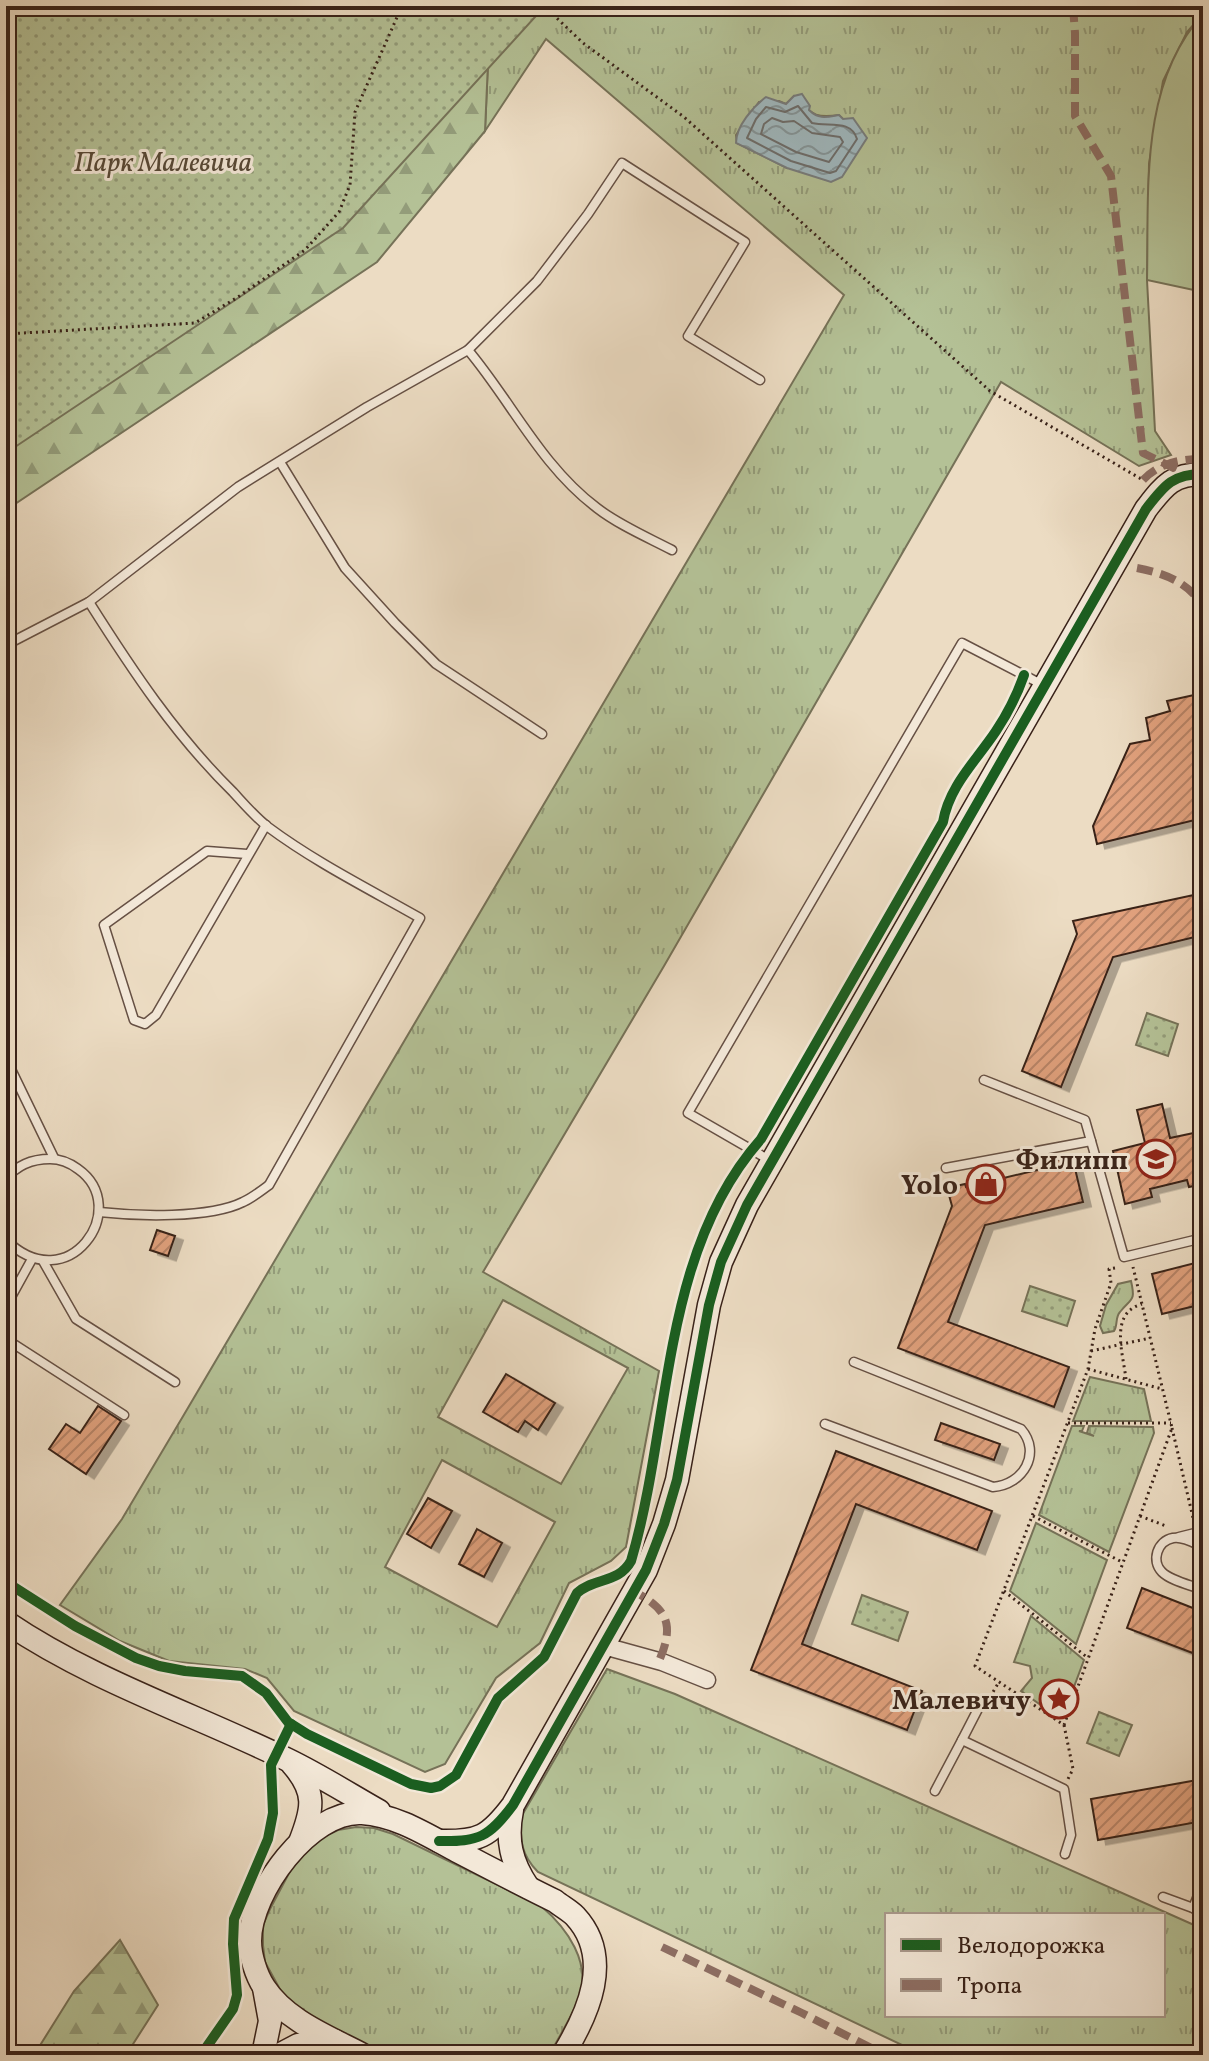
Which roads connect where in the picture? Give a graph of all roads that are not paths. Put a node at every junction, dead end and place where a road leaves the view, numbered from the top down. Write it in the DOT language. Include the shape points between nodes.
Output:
graph roads {
  1 [pos="468,350"];
  2 [pos="760,380"];
  3 [pos="280,462"];
  4 [pos="1203,474"];
  5 [pos="672,550"];
  6 [pos="89,602"];
  7 [pos="6,645"];
  8 [pos="1045,686"];
  9 [pos="542,734"];
  10 [pos="266,825"];
  11 [pos="247,854"];
  12 [pos="6,1059"];
  13 [pos="984,1080"];
  14 [pos="1091,1141"];
  15 [pos="54,1158"];
  16 [pos="771,1162"];
  17 [pos="946,1168"];
  18 [pos="7,1175"];
  19 [pos="99,1212"];
  20 [pos="1203,1238"];
  21 [pos="6,1240"];
  22 [pos="32,1259"];
  23 [pos="43,1261"];
  24 [pos="6,1306"];
  25 [pos="6,1339"];
  26 [pos="854,1362"];
  27 [pos="175,1382"];
  28 [pos="124,1415"];
  29 [pos="825,1424"];
  30 [pos="1200,1532"];
  31 [pos="1178,1537"];
  32 [pos="1203,1547"];
  33 [pos="1203,1590"];
  34 [pos="6,1622"];
  35 [pos="604,1646"];
  36 [pos="707,1680"];
  37 [pos="978,1709"];
  38 [pos="962,1740"];
  39 [pos="289,1760"];
  40 [pos="935,1791"];
  41 [pos="513,1805"];
  42 [pos="392,1818"];
  43 [pos="439,1841"];
  44 [pos="299,1842"];
  45 [pos="1065,1854"];
  46 [pos="1203,1883"];
  47 [pos="529,1888"];
  48 [pos="1163,1897"];
  49 [pos="1193,1908"];
  50 [pos="1203,1913"];
  51 [pos="264,1987"];
  52 [pos="335,2041"];
  53 [pos="263,2055"];
  54 [pos="279,2055"];
  55 [pos="363,2055"];
  56 [pos="563,2055"];
  1 -- 2 [label="lane" via="537,281 622,163 745,242 688,336"];
  1 -- 3 [label="lane"];
  1 -- 5 [label="lane" via="558,472 597,508"];
  3 -- 6 [label="lane" via="238,487"];
  3 -- 9 [label="lane" via="345,568 395,623 436,664"];
  4 -- 8 [label="street" via="1169,482 1146,509"];
  6 -- 7 [label="lane"];
  6 -- 10 [label="lane" via="172,725"];
  8 -- 16 [label="street"];
  8 -- 16 [label="lane" via="962,643 688,1113"];
  10 -- 11 [label="lane"];
  10 -- 19 [label="lane" via="420,918 269,1185 241,1204 208,1211 139,1216"];
  11 -- 11 [label="lane" via="156,1015 145,1024 134,1020 104,925 207,851"];
  12 -- 15 [label="lane"];
  13 -- 14 [label="lane" via="1085,1120"];
  14 -- 17 [label="lane"];
  14 -- 20 [label="lane" via="1124,1257 1132,1260"];
  15 -- 18 [label="lane" via="33,1160"];
  15 -- 19 [label="lane" via="83,1172 98,1197"];
  16 -- 35 [label="street" via="721,1262 664,1524 646,1570"];
  19 -- 23 [label="lane" via="84,1246 59,1260"];
  21 -- 22 [label="lane"];
  22 -- 23 [label="lane"];
  22 -- 24 [label="lane"];
  23 -- 27 [label="lane" via="76,1319"];
  25 -- 28 [label="lane"];
  26 -- 29 [label="lane" via="1021,1429 1030,1446 1026,1467 1012,1483 993,1487"];
  30 -- 31 [label="lane"];
  31 -- 32 [label="lane"];
  31 -- 33 [label="lane" via="1160,1546 1158,1565 1166,1575"];
  34 -- 39 [label="street" via="118,1683"];
  35 -- 36 [label="street"];
  35 -- 41 [label="street"];
  37 -- 38 [label="lane"];
  38 -- 40 [label="lane"];
  38 -- 45 [label="lane" via="1064,1789 1071,1835"];
  39 -- 42 [label="street"];
  39 -- 44 [label="street" via="305,1778 311,1797 310,1818"];
  41 -- 43 [label="street" via="484,1835"];
  41 -- 47 [label="street" via="510,1849"];
  42 -- 43 [label="street"];
  42 -- 44 [label="street" via="360,1813 338,1817"];
  43 -- 47 [label="street"];
  44 -- 51 [label="street" via="256,1911 250,1940"];
  46 -- 49 [label="lane"];
  47 -- 56 [label="street" via="575,1916 594,1962 588,2009"];
  48 -- 49 [label="lane"];
  49 -- 50 [label="lane"];
  51 -- 52 [label="street" via="292,2017"];
  51 -- 53 [label="street" via="270,2021"];
  52 -- 54 [label="street" via="298,2045"];
  52 -- 55 [label="street"];
}
